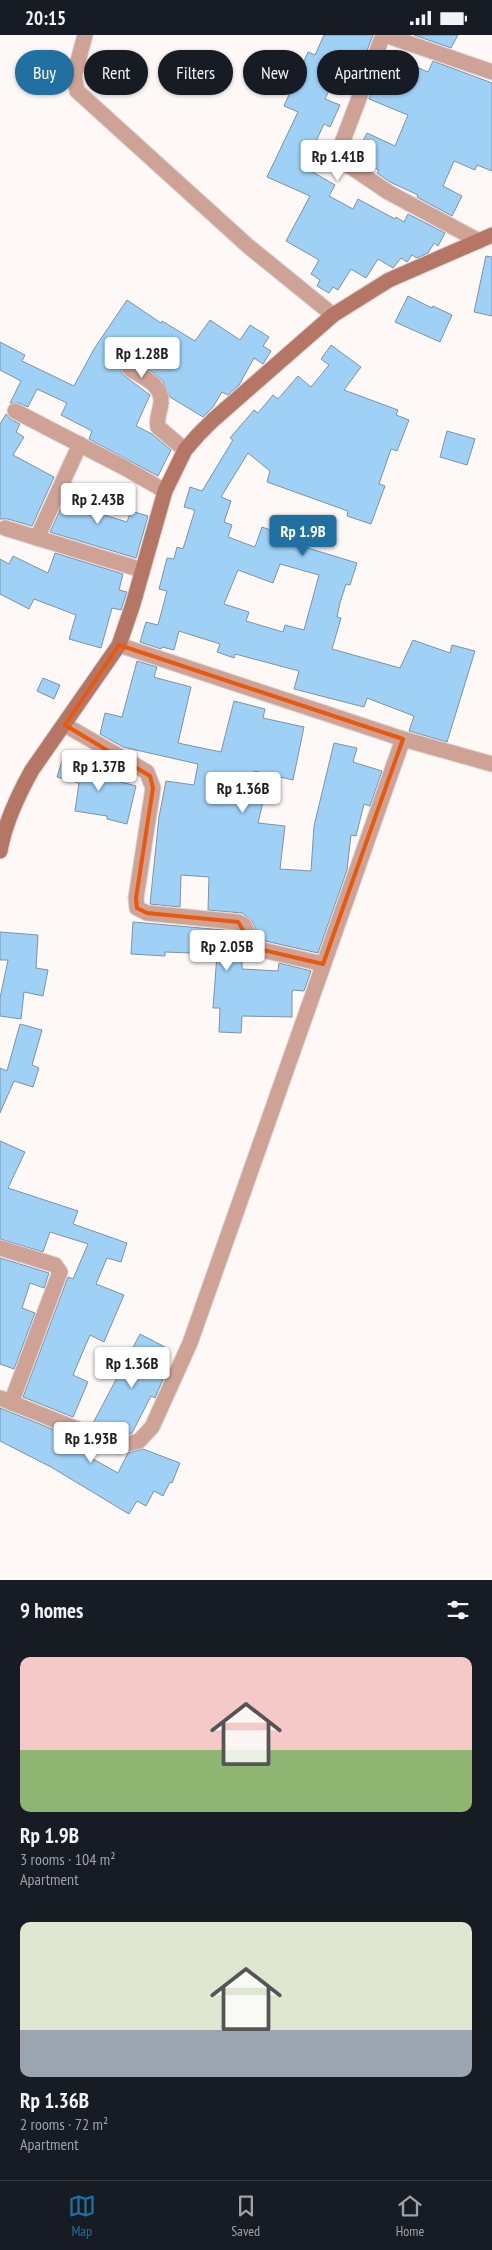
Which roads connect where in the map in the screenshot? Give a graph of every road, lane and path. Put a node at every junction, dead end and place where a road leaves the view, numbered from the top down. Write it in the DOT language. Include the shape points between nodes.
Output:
graph roads {
  1 [pos="85,35"];
  2 [pos="384,35"];
  3 [pos="492,72"];
  4 [pos="485,238"];
  5 [pos="333,315"];
  6 [pos="130,369"];
  7 [pos="15,411"];
  8 [pos="80,444"];
  9 [pos="186,450"];
  10 [pos="165,491"];
  11 [pos="5,528"];
  12 [pos="37,538"];
  13 [pos="142,570"];
  14 [pos="119,645"];
  15 [pos="64,725"];
  16 [pos="403,739"];
  17 [pos="492,764"];
  18 [pos="0,851"];
  19 [pos="323,964"];
  20 [pos="0,1248"];
  21 [pos="5,1400"];
  1 -- 5 [label="street" via="74,76 77,91 248,246"];
  2 -- 3 [label="street"];
  2 -- 4 [label="street" via="342,143 342,161 388,192"];
  4 -- 5 [label="street" via="396,276"];
  5 -- 9 [label="street" via="213,420"];
  6 -- 9 [label="street" via="157,388 161,403 158,427"];
  7 -- 8 [label="street"];
  8 -- 10 [label="street"];
  8 -- 12 [label="street"];
  9 -- 10 [label="street"];
  10 -- 13 [label="street"];
  11 -- 12 [label="street"];
  12 -- 13 [label="street"];
  13 -- 14 [label="street"];
  14 -- 15 [label="street"];
  14 -- 16 [label="street"];
  15 -- 18 [label="street" via="20,791"];
  15 -- 19 [label="street" via="150,776 153,788 137,908 146,913 238,922 244,925 254,948"];
  16 -- 17 [label="street"];
  16 -- 19 [label="street"];
  19 -- 21 [label="street" via="190,1343 152,1427 138,1441 119,1446"];
  20 -- 21 [label="street" via="55,1265 60,1272"];
}
